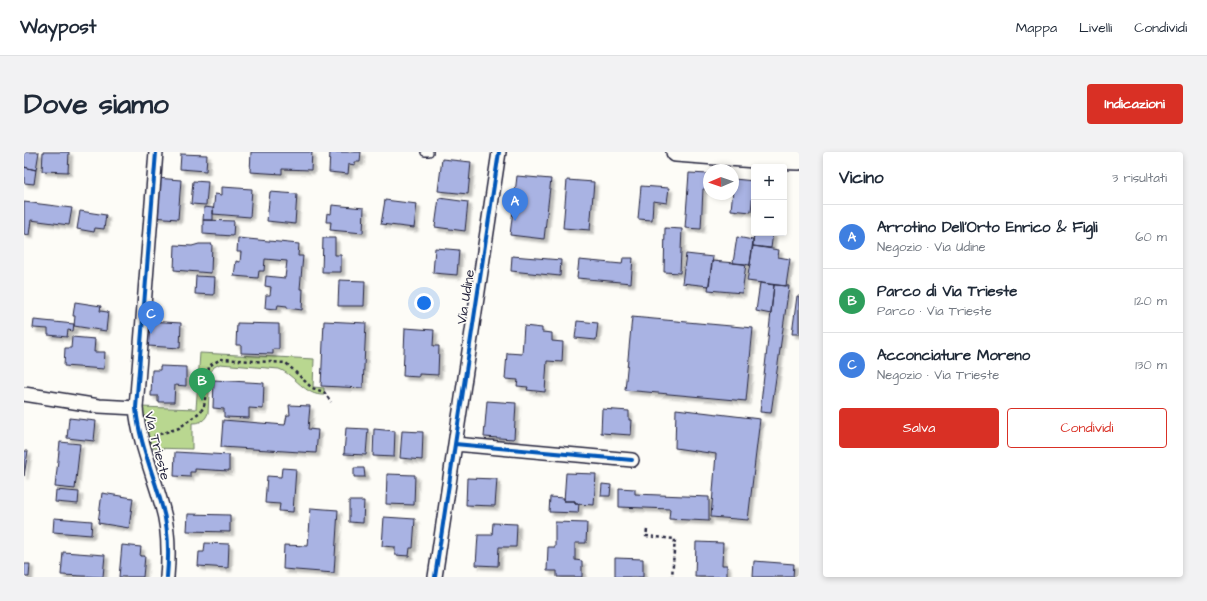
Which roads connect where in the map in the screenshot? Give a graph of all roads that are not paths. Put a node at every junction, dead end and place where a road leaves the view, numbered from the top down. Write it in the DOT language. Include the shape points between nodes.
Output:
graph roads {
  1 [pos="156,152"];
  2 [pos="425,152"];
  3 [pos="429,152"];
  4 [pos="500,152"];
  5 [pos="676,152"];
  6 [pos="768,156"];
  7 [pos="799,160"];
  8 [pos="24,394"];
  9 [pos="136,408"];
  10 [pos="455,444"];
  11 [pos="632,460"];
  12 [pos="167,577"];
  13 [pos="435,577"];
  1 -- 9 [label="street, Via Trieste"];
  2 -- 3 [label="lane"];
  4 -- 10 [label="street, Via Udine"];
  5 -- 6 [label="main road"];
  6 -- 7 [label="main road"];
  8 -- 9 [label="street" via="99,406"];
  9 -- 12 [label="street, Via Trieste" via="142,443 163,507 168,547"];
  10 -- 11 [label="street"];
  10 -- 13 [label="street, Via Udine"];
}
